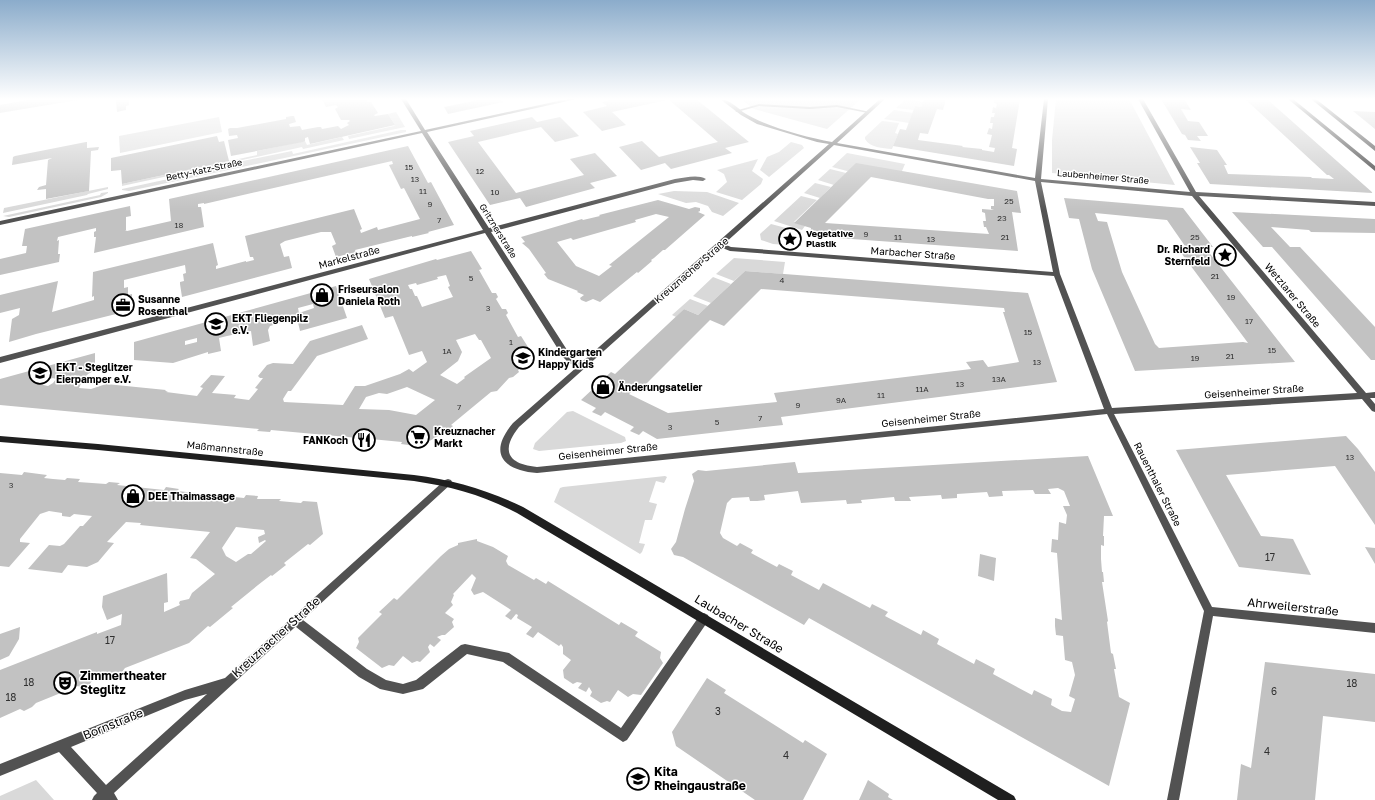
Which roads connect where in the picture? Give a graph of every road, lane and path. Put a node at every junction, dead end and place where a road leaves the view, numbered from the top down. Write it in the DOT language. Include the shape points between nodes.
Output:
graph roads {
  1 [pos="404,136"];
  2 [pos="427,136"];
  3 [pos="802,136"];
  4 [pos="841,136"];
  5 [pos="1042,136"];
  6 [pos="1161,136"];
  7 [pos="1335,136"];
  8 [pos="1359,136"];
  9 [pos="832,145"];
  10 [pos="1375,149"];
  11 [pos="1375,169"];
  12 [pos="703,179"];
  13 [pos="1038,180"];
  14 [pos="1194,194"];
  15 [pos="1375,204"];
  16 [pos="0,223"];
  17 [pos="487,231"];
  18 [pos="720,245"];
  19 [pos="1057,274"];
  20 [pos="0,360"];
  21 [pos="582,366"];
  22 [pos="1364,395"];
  23 [pos="1375,395"];
  24 [pos="1375,410"];
  25 [pos="1109,411"];
  26 [pos="0,439"];
  27 [pos="504,445"];
  28 [pos="448,482"];
  29 [pos="1209,611"];
  30 [pos="704,618"];
  31 [pos="295,620"];
  32 [pos="1375,628"];
  33 [pos="227,683"];
  34 [pos="61,745"];
  35 [pos="0,770"];
  36 [pos="105,798"];
  37 [pos="1010,800"];
  38 [pos="1173,800"];
  1 -- 16 [label="street, Betty-Katz-Straße"];
  2 -- 17 [label="street, Gritznerstraße"];
  3 -- 9 [label="street, Laubenheimer Straße"];
  4 -- 9 [label="street, Kreuznacher Straße"];
  5 -- 13 [label="street, Rauenthaler Straße"];
  6 -- 14 [label="street, Wetzlarer Straße"];
  7 -- 11 [label="street"];
  8 -- 10 [label="street"];
  9 -- 13 [label="street, Laubenheimer Straße"];
  9 -- 18 [label="street, Kreuznacher Straße"];
  12 -- 17 [label="street, Markelstraße" via="675,181"];
  13 -- 14 [label="street, Laubenheimer Straße"];
  13 -- 19 [label="street, Rauenthaler Straße"];
  14 -- 15 [label="street, Laubenheimer Straße"];
  14 -- 22 [label="street, Wetzlarer Straße"];
  17 -- 20 [label="street, Markelstraße"];
  17 -- 21 [label="street, Gritznerstraße" via="566,355"];
  18 -- 19 [label="street, Marbacher Straße" via="730,249"];
  18 -- 21 [label="street, Kreuznacher Straße"];
  19 -- 25 [label="street, Rauenthaler Straße"];
  21 -- 27 [label="street, Kreuznacher Straße" via="508,433"];
  22 -- 23 [label="street, Geisenheimer Straße"];
  22 -- 24 [label="street, Wetzlarer Straße"];
  22 -- 25 [label="street, Geisenheimer Straße"];
  25 -- 27 [label="street, Geisenheimer Straße" via="537,470 525,469 514,464 504,454"];
  25 -- 29 [label="street, Rauenthaler Straße"];
  26 -- 28 [label="street, Maßmannstraße" via="106,447"];
  28 -- 30 [label="street, Laubacher Straße" via="484,492 514,507"];
  28 -- 31 [label="street, Kreuznacher Straße"];
  29 -- 32 [label="street, Ahrweilerstraße"];
  29 -- 38 [label="street"];
  30 -- 31 [label="street" via="623,736 505,657 465,649 419,685 403,689 384,685 363,673"];
  30 -- 37 [label="street, Laubacher Straße"];
  31 -- 33 [label="street, Kreuznacher Straße"];
  33 -- 34 [label="street, Bornstraße" via="185,695"];
  33 -- 36 [label="street, Kreuznacher Straße"];
  34 -- 35 [label="street, Bornstraße"];
  34 -- 36 [label="street"];
}
